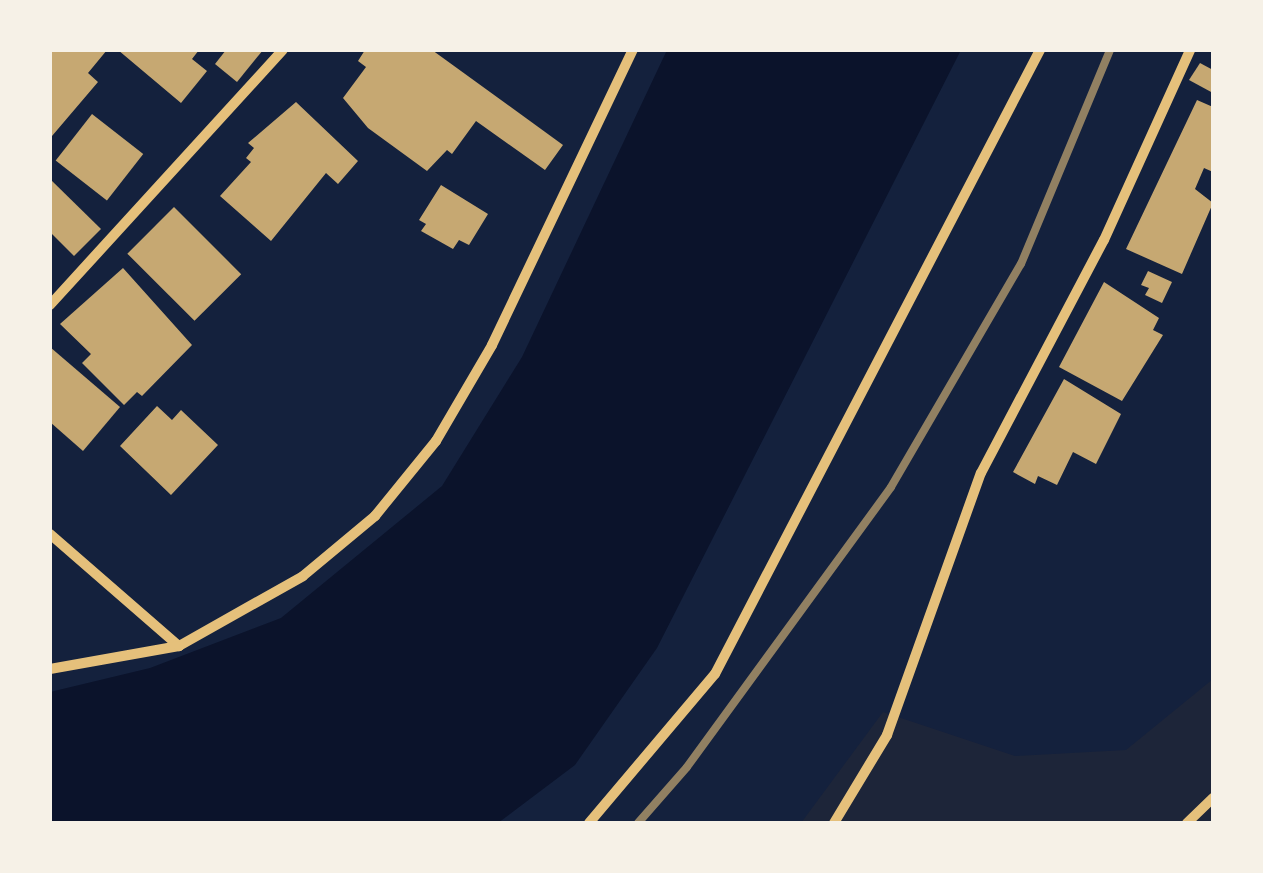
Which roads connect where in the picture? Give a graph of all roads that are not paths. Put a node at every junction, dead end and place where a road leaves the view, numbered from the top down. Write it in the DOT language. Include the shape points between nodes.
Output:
graph roads {
  1 [pos="282,50"];
  2 [pos="633,50"];
  3 [pos="1040,50"];
  4 [pos="1190,50"];
  5 [pos="50,305"];
  6 [pos="50,534"];
  7 [pos="179,646"];
  8 [pos="50,669"];
  9 [pos="1213,798"];
  10 [pos="589,823"];
  11 [pos="834,823"];
  12 [pos="1187,823"];
  1 -- 5 [label="street"];
  2 -- 7 [label="street" via="492,345 436,440 375,516 303,576"];
  3 -- 10 [label="street" via="715,674"];
  4 -- 11 [label="street" via="1104,240 981,473 888,735"];
  6 -- 7 [label="street"];
  7 -- 8 [label="street"];
  9 -- 12 [label="street"];
}
